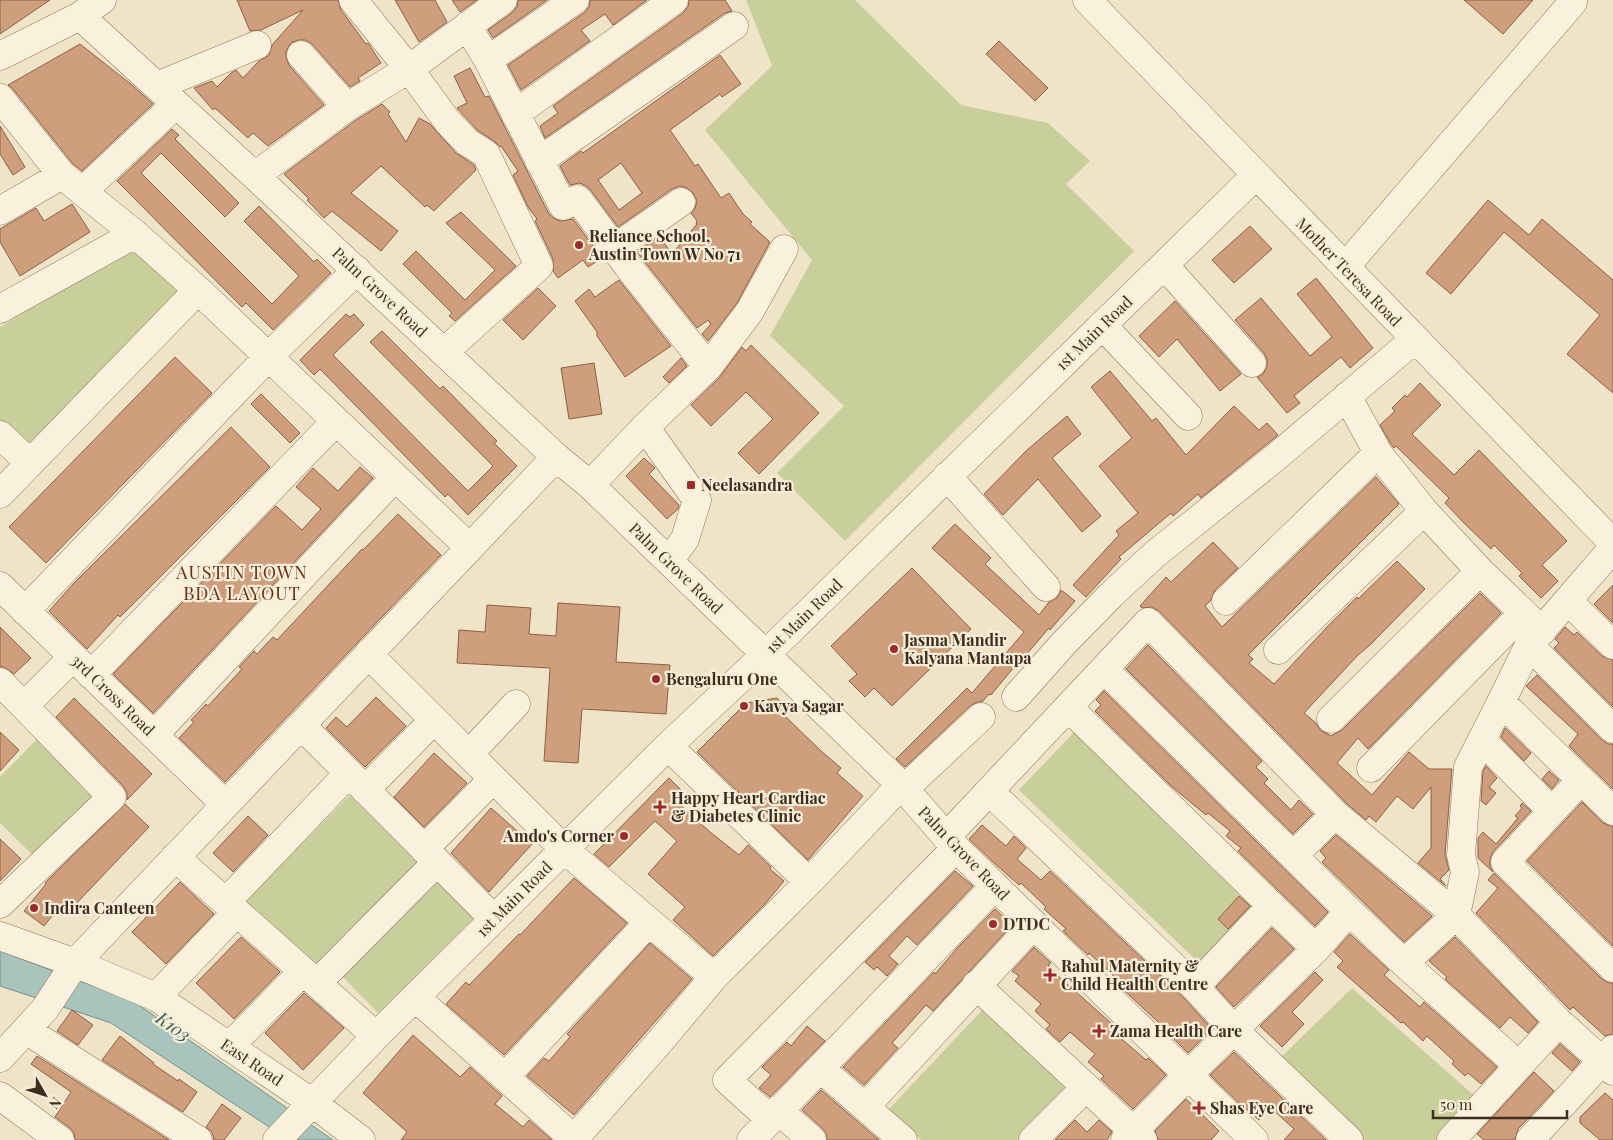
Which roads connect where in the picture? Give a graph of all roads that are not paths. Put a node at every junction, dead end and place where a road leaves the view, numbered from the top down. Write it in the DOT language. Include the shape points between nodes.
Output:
graph roads {
  1 [pos="102,0"];
  2 [pos="353,0"];
  3 [pos="503,0"];
  4 [pos="575,0"];
  5 [pos="674,0"];
  6 [pos="1086,0"];
  7 [pos="1579,1"];
  8 [pos="80,16"];
  9 [pos="468,26"];
  10 [pos="734,26"];
  11 [pos="257,45"];
  12 [pos="302,55"];
  13 [pos="0,56"];
  14 [pos="488,60"];
  15 [pos="409,69"];
  16 [pos="156,86"];
  17 [pos="0,98"];
  18 [pos="176,104"];
  19 [pos="347,107"];
  20 [pos="515,114"];
  21 [pos="539,161"];
  22 [pos="62,175"];
  23 [pos="255,176"];
  24 [pos="1256,176"];
  25 [pos="83,191"];
  26 [pos="681,202"];
  27 [pos="0,211"];
  28 [pos="135,234"];
  29 [pos="615,248"];
  30 [pos="784,249"];
  31 [pos="1164,265"];
  32 [pos="1345,267"];
  33 [pos="357,270"];
  34 [pos="198,290"];
  35 [pos="0,309"];
  36 [pos="1102,325"];
  37 [pos="1415,339"];
  38 [pos="444,352"];
  39 [pos="268,357"];
  40 [pos="1252,363"];
  41 [pos="708,367"];
  42 [pos="1347,396"];
  43 [pos="1188,416"];
  44 [pos="336,421"];
  45 [pos="645,427"];
  46 [pos="0,435"];
  47 [pos="1378,452"];
  48 [pos="556,457"];
  49 [pos="30,463"];
  50 [pos="947,476"];
  51 [pos="395,477"];
  52 [pos="590,485"];
  53 [pos="0,494"];
  54 [pos="1424,511"];
  55 [pos="1613,543"];
  56 [pos="469,547"];
  57 [pos="1613,548"];
  58 [pos="669,561"];
  59 [pos="1480,571"];
  60 [pos="0,586"];
  61 [pos="1046,587"];
  62 [pos="1226,601"];
  63 [pos="1568,601"];
  64 [pos="25,611"];
  65 [pos="1531,630"];
  66 [pos="1613,645"];
  67 [pos="1278,650"];
  68 [pos="368,654"];
  69 [pos="765,655"];
  70 [pos="82,666"];
  71 [pos="1104,669"];
  72 [pos="0,682"];
  73 [pos="1016,697"];
  74 [pos="1501,702"];
  75 [pos="516,704"];
  76 [pos="24,706"];
  77 [pos="1068,707"];
  78 [pos="981,717"];
  79 [pos="1331,719"];
  80 [pos="434,720"];
  81 [pos="300,725"];
  82 [pos="1613,729"];
  83 [pos="154,735"];
  84 [pos="1482,740"];
  85 [pos="668,746"];
  86 [pos="468,754"];
  87 [pos="1371,768"];
  88 [pos="494,779"];
  89 [pos="1581,780"];
  90 [pos="357,782"];
  91 [pos="902,787"];
  92 [pos="989,791"];
  93 [pos="225,804"];
  94 [pos="1552,811"];
  95 [pos="1613,811"];
  96 [pos="1335,814"];
  97 [pos="951,843"];
  98 [pos="564,849"];
  99 [pos="431,855"];
  100 [pos="1293,856"];
  101 [pos="175,857"];
  102 [pos="809,882"];
  103 [pos="994,886"];
  104 [pos="0,904"];
  105 [pos="1272,906"];
  106 [pos="231,907"];
  107 [pos="1349,911"];
  108 [pos="1456,915"];
  109 [pos="494,919"];
  110 [pos="649,922"];
  111 [pos="1034,924"];
  112 [pos="0,936"];
  113 [pos="1316,950"];
  114 [pos="1404,963"];
  115 [pos="1613,968"];
  116 [pos="71,969"];
  117 [pos="310,977"];
  118 [pos="714,977"];
  119 [pos="976,985"];
  120 [pos="1195,986"];
  121 [pos="156,997"];
  122 [pos="415,997"];
  123 [pos="1559,1022"];
  124 [pos="26,1030"];
  125 [pos="1234,1030"];
  126 [pos="376,1036"];
  127 [pos="229,1047"];
  128 [pos="0,1058"];
  129 [pos="1609,1060"];
  130 [pos="1518,1065"];
  131 [pos="820,1068"];
  132 [pos="1188,1075"];
  133 [pos="504,1077"];
  134 [pos="1086,1087"];
  135 [pos="0,1096"];
  136 [pos="865,1107"];
  137 [pos="774,1115"];
  138 [pos="292,1123"];
  139 [pos="1134,1137"];
  140 [pos="573,1139"];
  141 [pos="60,1140"];
  142 [pos="198,1140"];
  143 [pos="361,1140"];
  144 [pos="751,1140"];
  145 [pos="812,1140"];
  146 [pos="903,1140"];
  147 [pos="1034,1140"];
  148 [pos="1254,1140"];
  149 [pos="1349,1140"];
  150 [pos="1451,1140"];
  151 [pos="1530,1140"];
  1 -- 8 [label="street"];
  2 -- 15 [label="street"];
  3 -- 9 [label="street"];
  4 -- 14 [label="street"];
  5 -- 20 [label="street"];
  6 -- 24 [label="street, Mother Teresa Road"];
  7 -- 32 [label="street"];
  8 -- 13 [label="street"];
  8 -- 16 [label="street, Palm Grove Road"];
  9 -- 14 [label="street"];
  9 -- 15 [label="street"];
  10 -- 21 [label="street"];
  11 -- 16 [label="street"];
  12 -- 19 [label="street"];
  14 -- 20 [label="street"];
  15 -- 19 [label="street"];
  15 -- 38 [label="street" via="448,122 467,142 486,154 538,266"];
  16 -- 18 [label="street, Palm Grove Road"];
  17 -- 22 [label="street"];
  18 -- 23 [label="street, Palm Grove Road"];
  18 -- 25 [label="street"];
  19 -- 23 [label="street"];
  20 -- 21 [label="street"];
  21 -- 29 [label="street" via="562,206 578,198"];
  22 -- 25 [label="street"];
  22 -- 27 [label="street"];
  23 -- 33 [label="street, Palm Grove Road"];
  24 -- 31 [label="street, 1st Main Road"];
  24 -- 32 [label="street, Mother Teresa Road"];
  25 -- 28 [label="street"];
  26 -- 29 [label="street"];
  28 -- 34 [label="street"];
  28 -- 35 [label="street"];
  29 -- 41 [label="street"];
  30 -- 41 [label="street" via="750,310"];
  31 -- 36 [label="street, 1st Main Road"];
  31 -- 40 [label="street"];
  32 -- 37 [label="street, Mother Teresa Road"];
  33 -- 38 [label="street, Palm Grove Road"];
  33 -- 39 [label="street"];
  34 -- 39 [label="street"];
  34 -- 49 [label="street"];
  36 -- 43 [label="street"];
  36 -- 50 [label="street, 1st Main Road"];
  37 -- 42 [label="street"];
  37 -- 55 [label="street, Mother Teresa Road"];
  38 -- 48 [label="street, Palm Grove Road"];
  39 -- 44 [label="street"];
  39 -- 64 [label="street"];
  41 -- 45 [label="street"];
  42 -- 47 [label="street"];
  42 -- 73 [label="street" via="1154,555 1064,643"];
  44 -- 51 [label="street"];
  44 -- 70 [label="street"];
  45 -- 52 [label="street"];
  45 -- 58 [label="street" via="697,500 685,539"];
  46 -- 49 [label="street"];
  47 -- 54 [label="street"];
  47 -- 62 [label="street"];
  48 -- 52 [label="street, Palm Grove Road"];
  48 -- 56 [label="street"];
  49 -- 53 [label="street"];
  50 -- 61 [label="street"];
  50 -- 69 [label="street, 1st Main Road"];
  51 -- 56 [label="street"];
  51 -- 83 [label="street"];
  52 -- 58 [label="street, Palm Grove Road"];
  54 -- 59 [label="street"];
  54 -- 67 [label="street"];
  56 -- 68 [label="street"];
  57 -- 63 [label="street"];
  58 -- 69 [label="street, Palm Grove Road"];
  59 -- 65 [label="street"];
  59 -- 79 [label="street"];
  60 -- 64 [label="street, 3rd Cross Road"];
  63 -- 65 [label="street"];
  63 -- 66 [label="street"];
  64 -- 70 [label="street, 3rd Cross Road"];
  65 -- 74 [label="street"];
  65 -- 82 [label="street"];
  65 -- 87 [label="street"];
  68 -- 80 [label="street"];
  68 -- 81 [label="street"];
  69 -- 85 [label="street, 1st Main Road"];
  69 -- 91 [label="street, Palm Grove Road"];
  70 -- 76 [label="street"];
  70 -- 83 [label="street, 3rd Cross Road"];
  71 -- 77 [label="street"];
  71 -- 96 [label="street" via="1148,622"];
  71 -- 100 [label="street"];
  72 -- 76 [label="street"];
  74 -- 84 [label="street"];
  74 -- 89 [label="street"];
  75 -- 86 [label="street"];
  76 -- 104 [label="street" via="112,798"];
  77 -- 92 [label="street"];
  77 -- 105 [label="street"];
  78 -- 91 [label="street"];
  80 -- 86 [label="street"];
  80 -- 90 [label="street"];
  81 -- 90 [label="street"];
  81 -- 93 [label="street"];
  83 -- 93 [label="street, 3rd Cross Road"];
  84 -- 94 [label="street"];
  84 -- 108 [label="street" via="1468,767 1461,855 1465,872"];
  85 -- 98 [label="street, 1st Main Road"];
  85 -- 102 [label="street"];
  86 -- 88 [label="street"];
  88 -- 98 [label="street"];
  88 -- 99 [label="street"];
  89 -- 94 [label="street"];
  89 -- 95 [label="street"];
  90 -- 99 [label="street"];
  90 -- 106 [label="street"];
  91 -- 97 [label="street, Palm Grove Road"];
  91 -- 102 [label="street"];
  92 -- 97 [label="street"];
  92 -- 120 [label="street"];
  93 -- 101 [label="street"];
  94 -- 115 [label="street" via="1505,862"];
  96 -- 100 [label="street"];
  96 -- 108 [label="street"];
  97 -- 103 [label="street, Palm Grove Road"];
  97 -- 137 [label="street" via="727,1080"];
  98 -- 109 [label="street, 1st Main Road"];
  98 -- 110 [label="street"];
  99 -- 109 [label="street"];
  99 -- 117 [label="street"];
  100 -- 107 [label="street"];
  101 -- 106 [label="street"];
  101 -- 116 [label="street"];
  102 -- 118 [label="street"];
  103 -- 111 [label="street, Palm Grove Road"];
  103 -- 131 [label="street"];
  105 -- 113 [label="street"];
  105 -- 120 [label="street"];
  106 -- 117 [label="street"];
  106 -- 121 [label="street"];
  107 -- 113 [label="street"];
  107 -- 114 [label="street"];
  108 -- 114 [label="street"];
  108 -- 123 [label="street"];
  109 -- 122 [label="street, 1st Main Road"];
  110 -- 118 [label="street"];
  110 -- 133 [label="street"];
  111 -- 119 [label="street"];
  111 -- 132 [label="street, Palm Grove Road"];
  112 -- 116 [label="street, East Road"];
  113 -- 125 [label="street"];
  114 -- 130 [label="street"];
  116 -- 121 [label="street, East Road"];
  116 -- 124 [label="street" via="50,1002"];
  117 -- 126 [label="street"];
  117 -- 127 [label="street"];
  118 -- 140 [label="street"];
  119 -- 134 [label="street"];
  119 -- 136 [label="street"];
  120 -- 125 [label="street"];
  121 -- 127 [label="street, East Road"];
  122 -- 126 [label="street, 1st Main Road"];
  122 -- 133 [label="street"];
  123 -- 129 [label="street"];
  123 -- 130 [label="street"];
  124 -- 128 [label="street"];
  124 -- 142 [label="street"];
  125 -- 132 [label="street"];
  125 -- 149 [label="street"];
  126 -- 138 [label="street, 1st Main Road"];
  127 -- 138 [label="street, East Road"];
  129 -- 151 [label="street"];
  130 -- 150 [label="street"];
  131 -- 136 [label="street"];
  131 -- 137 [label="street"];
  132 -- 139 [label="street"];
  132 -- 148 [label="street, Palm Grove Road"];
  133 -- 140 [label="street"];
  134 -- 139 [label="street"];
  134 -- 147 [label="street"];
  135 -- 141 [label="street"];
  136 -- 146 [label="street"];
  137 -- 144 [label="street"];
  137 -- 145 [label="street"];
  138 -- 143 [label="street, East Road"];
}
